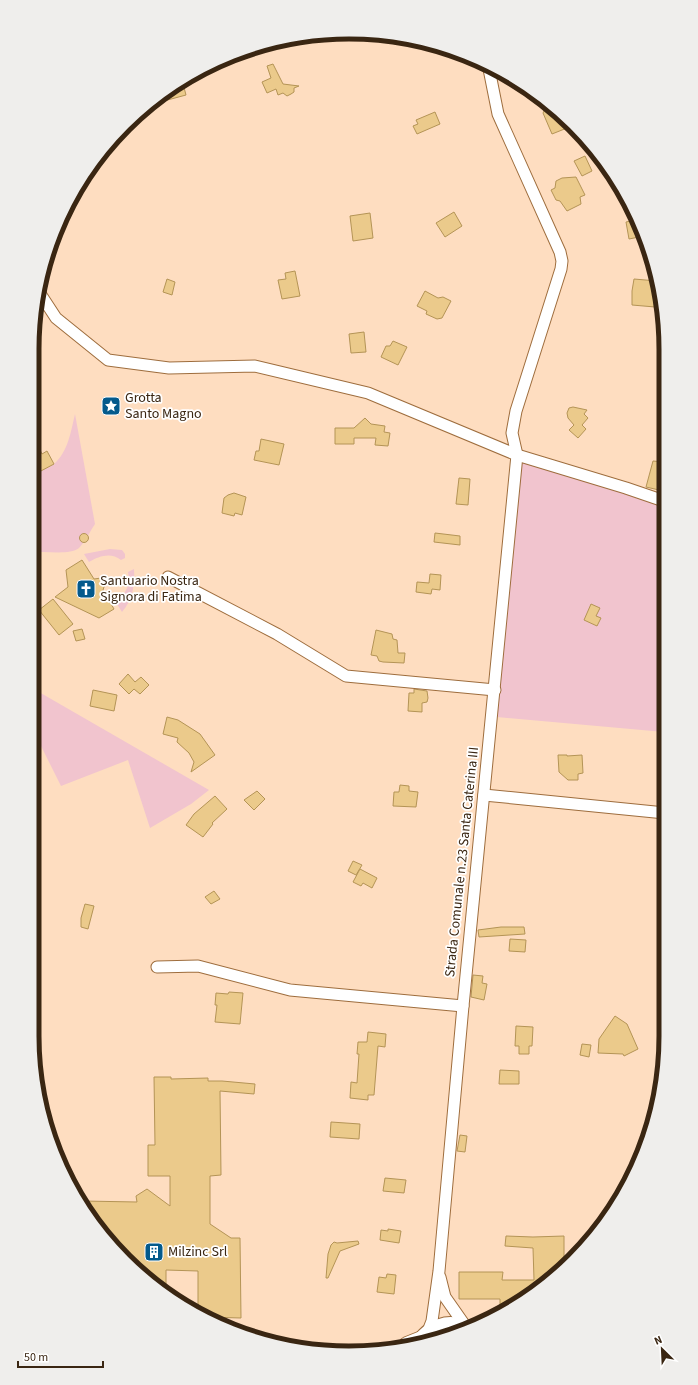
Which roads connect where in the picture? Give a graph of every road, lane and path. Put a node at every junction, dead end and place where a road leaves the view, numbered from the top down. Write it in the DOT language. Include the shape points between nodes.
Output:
graph roads {
  1 [pos="490,73"];
  2 [pos="44,299"];
  3 [pos="517,455"];
  4 [pos="659,500"];
  5 [pos="168,577"];
  6 [pos="495,690"];
  7 [pos="484,795"];
  8 [pos="659,812"];
  9 [pos="157,967"];
  10 [pos="463,1006"];
  11 [pos="439,1271"];
  12 [pos="464,1324"];
  13 [pos="457,1327"];
  14 [pos="424,1336"];
  15 [pos="426,1336"];
  1 -- 3 [label="street, Strada Comunale n.23 Santa Caterina III" via="498,114 562,260 516,411 512,433"];
  2 -- 3 [label="street" via="56,318 108,360 169,368 255,366 368,393"];
  3 -- 4 [label="street"];
  3 -- 6 [label="street, Strada Comunale n.23 Santa Caterina III"];
  5 -- 6 [label="street" via="277,634 346,676"];
  6 -- 7 [label="street, Strada Comunale n.23 Santa Caterina III"];
  7 -- 8 [label="street"];
  7 -- 10 [label="street, Strada Comunale n.23 Santa Caterina III"];
  9 -- 10 [label="street" via="198,966 290,990"];
  10 -- 11 [label="street, Strada Comunale n.23 Santa Caterina III"];
  11 -- 12 [label="street" via="445,1296"];
  11 -- 14 [label="street, Strada Comunale n.23 Santa Caterina III" via="432,1321"];
  13 -- 15 [label="main road" via="448,1325 436,1328"];
}
